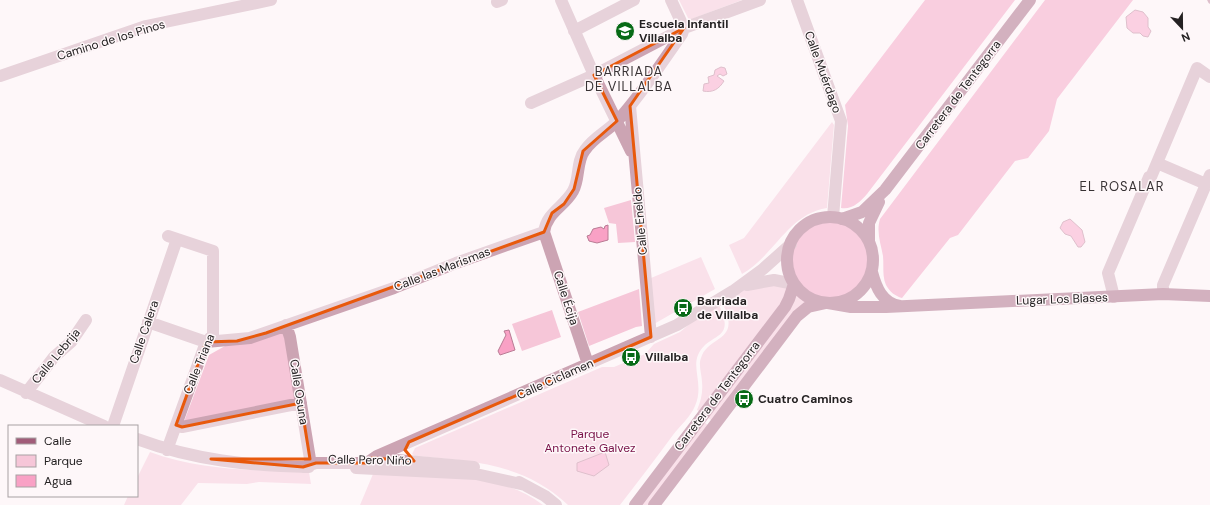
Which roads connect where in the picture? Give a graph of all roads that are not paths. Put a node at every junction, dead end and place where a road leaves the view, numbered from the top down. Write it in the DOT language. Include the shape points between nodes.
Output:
graph roads {
  1 [pos="271,0"];
  2 [pos="561,0"];
  3 [pos="634,0"];
  4 [pos="671,0"];
  5 [pos="760,0"];
  6 [pos="797,0"];
  7 [pos="1030,0"];
  8 [pos="684,28"];
  9 [pos="574,31"];
  10 [pos="594,75"];
  11 [pos="0,76"];
  12 [pos="1210,77"];
  13 [pos="531,103"];
  14 [pos="630,106"];
  15 [pos="617,121"];
  16 [pos="635,160"];
  17 [pos="1157,163"];
  18 [pos="1208,179"];
  19 [pos="885,190"];
  20 [pos="837,218"];
  21 [pos="544,232"];
  22 [pos="172,237"];
  23 [pos="870,243"];
  24 [pos="790,244"];
  25 [pos="872,272"];
  26 [pos="794,284"];
  27 [pos="733,291"];
  28 [pos="1163,294"];
  29 [pos="1210,296"];
  30 [pos="1114,297"];
  31 [pos="827,303"];
  32 [pos="913,306"];
  33 [pos="86,320"];
  34 [pos="148,322"];
  35 [pos="286,326"];
  36 [pos="651,337"];
  37 [pos="206,342"];
  38 [pos="588,364"];
  39 [pos="0,380"];
  40 [pos="26,393"];
  41 [pos="301,402"];
  42 [pos="102,425"];
  43 [pos="113,425"];
  44 [pos="176,425"];
  45 [pos="138,439"];
  46 [pos="409,442"];
  47 [pos="167,450"];
  48 [pos="372,458"];
  49 [pos="414,461"];
  50 [pos="306,463"];
  51 [pos="525,485"];
  52 [pos="556,505"];
  53 [pos="635,505"];
  54 [pos="654,505"];
  1 -- 11 [label="street, Camino de los Pinos" via="146,26"];
  2 -- 9 [label="street"];
  3 -- 9 [label="street"];
  4 -- 8 [label="street"];
  5 -- 8 [label="street"];
  6 -- 20 [label="street, Calle Muérdago" via="841,121"];
  7 -- 19 [label="main road, Carretera de Tentegorra"];
  8 -- 10 [label="street"];
  8 -- 14 [label="street"];
  9 -- 10 [label="street"];
  10 -- 13 [label="street"];
  10 -- 15 [label="street"];
  12 -- 17 [label="street" via="1197,68"];
  14 -- 15 [label="street"];
  14 -- 16 [label="street, Calle Eneldo"];
  15 -- 16 [label="street"];
  15 -- 21 [label="street" via="599,134 584,151 574,189 564,204 552,213 546,222"];
  16 -- 36 [label="street, Calle Eneldo"];
  17 -- 18 [label="street"];
  17 -- 30 [label="street" via="1108,273"];
  18 -- 28 [label="street" via="1163,284"];
  19 -- 20 [label="main road, Carretera de Tentegorra" via="862,212"];
  19 -- 23 [label="main road, Carretera de Tentegorra" via="870,217"];
  20 -- 23 [label="main road" via="858,228"];
  20 -- 24 [label="main road" via="820,219 808,224"];
  21 -- 35 [label="street, Calle las Marismas"];
  21 -- 38 [label="street, Calle Écija"];
  22 -- 34 [label="street, Calle Calera"];
  22 -- 37 [label="street, Calle Triana" via="213,251 213,335"];
  23 -- 25 [label="main road" via="873,257"];
  24 -- 26 [label="main road" via="788,265"];
  24 -- 27 [label="street, Calle Ciclamen" via="763,269"];
  25 -- 31 [label="main road" via="866,285 855,295 843,301"];
  25 -- 32 [label="main road, Lugar Los Blases" via="878,289 886,300 896,305"];
  26 -- 27 [label="street, Calle Ciclamen" via="767,280"];
  26 -- 31 [label="main road" via="808,297"];
  26 -- 53 [label="main road, Carretera de Tentegorra" via="785,307"];
  27 -- 36 [label="street, Calle Ciclamen" via="677,325"];
  28 -- 29 [label="main road, Lugar Los Blases"];
  28 -- 30 [label="main road, Lugar Los Blases"];
  30 -- 32 [label="main road, Lugar Los Blases"];
  31 -- 32 [label="main road, Lugar Los Blases" via="851,307"];
  31 -- 54 [label="main road, Carretera de Tentegorra" via="808,307 797,316"];
  33 -- 40 [label="street, Calle Lebrija" via="71,342 54,357"];
  34 -- 37 [label="street"];
  34 -- 43 [label="street, Calle Calera"];
  35 -- 37 [label="street, Calle las Marismas" via="250,338"];
  35 -- 41 [label="street, Calle Osuna"];
  36 -- 38 [label="street, Calle Ciclamen"];
  37 -- 44 [label="street, Calle Triana"];
  38 -- 46 [label="street, Calle Ciclamen"];
  39 -- 40 [label="street"];
  40 -- 42 [label="street"];
  41 -- 44 [label="street" via="182,427"];
  41 -- 50 [label="street, Calle Osuna"];
  44 -- 47 [label="street, Calle Triana"];
  45 -- 47 [label="street, Calle Pero Niño"];
  46 -- 48 [label="street, Calle Ciclamen"];
  46 -- 49 [label="street" via="406,452"];
  47 -- 50 [label="street, Calle Pero Niño" via="249,465"];
  48 -- 49 [label="street, Calle Pero Niño"];
  48 -- 50 [label="street" via="367,463"];
  49 -- 51 [label="street, Calle Pero Niño" via="485,469"];
  50 -- 51 [label="street, Calle Pero Niño" via="459,473"];
  51 -- 52 [label="street, Calle Pero Niño"];
}
